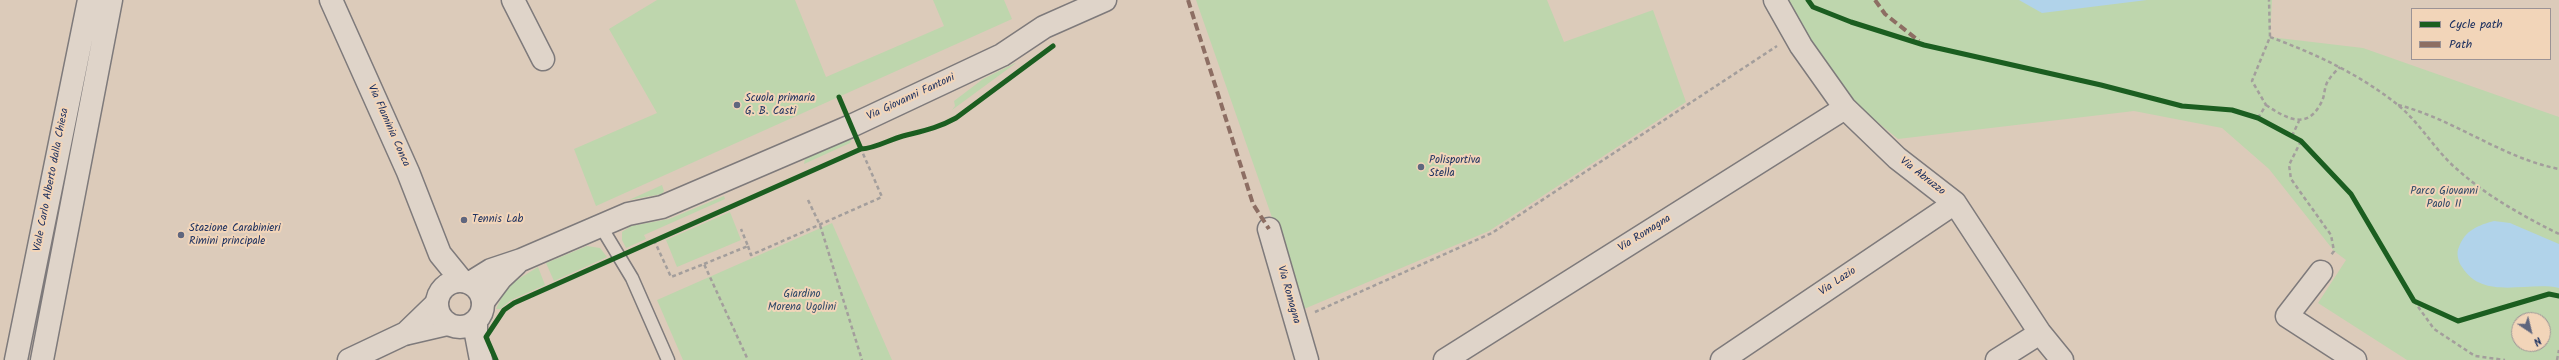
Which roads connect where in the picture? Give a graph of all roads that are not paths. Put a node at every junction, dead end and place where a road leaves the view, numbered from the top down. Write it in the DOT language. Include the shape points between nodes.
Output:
graph roads {
  1 [pos="89,0"];
  2 [pos="111,0"];
  3 [pos="331,0"];
  4 [pos="513,0"];
  5 [pos="1104,0"];
  6 [pos="1775,0"];
  7 [pos="542,59"];
  8 [pos="1845,108"];
  9 [pos="1955,203"];
  10 [pos="600,225"];
  11 [pos="1269,229"];
  12 [pos="440,254"];
  13 [pos="521,260"];
  14 [pos="2321,272"];
  15 [pos="466,282"];
  16 [pos="439,296"];
  17 [pos="480,311"];
  18 [pos="451,326"];
  19 [pos="2040,333"];
  20 [pos="404,334"];
  21 [pos="16,360"];
  22 [pos="42,360"];
  23 [pos="349,360"];
  24 [pos="477,360"];
  25 [pos="481,360"];
  26 [pos="668,360"];
  27 [pos="1307,360"];
  28 [pos="1445,360"];
  29 [pos="1722,360"];
  30 [pos="1997,360"];
  31 [pos="2062,360"];
  32 [pos="2355,360"];
  1 -- 21 [label="street, Viale Carlo Alberto dalla Chiesa"];
  2 -- 22 [label="street"];
  3 -- 12 [label="street, Via Flaminia Conca" via="408,172"];
  4 -- 7 [label="street"];
  5 -- 10 [label="street, Via Giovanni Fantoni" via="1044,27 1002,56 851,126 662,207 628,214"];
  6 -- 8 [label="street, Via Abruzzo" via="1794,34"];
  8 -- 9 [label="street, Via Abruzzo" via="1897,158"];
  8 -- 28 [label="street, Via Romagna"];
  9 -- 19 [label="street, Via Abruzzo"];
  9 -- 29 [label="street, Via Lazio"];
  10 -- 13 [label="street, Via Giovanni Fantoni"];
  10 -- 26 [label="lane" via="632,278"];
  11 -- 27 [label="street, Via Romagna"];
  12 -- 15 [label="street, Via Flaminia Conca"];
  12 -- 16 [label="street, Via Flaminia Conca"];
  13 -- 15 [label="street, Via Giovanni Fantoni"];
  13 -- 17 [label="street, Via Giovanni Fantoni" via="501,278"];
  14 -- 32 [label="street" via="2288,316"];
  15 -- 16 [label="street" via="455,281"];
  15 -- 17 [label="street" via="479,291"];
  16 -- 18 [label="street" via="437,312"];
  16 -- 20 [label="street"];
  17 -- 18 [label="street" via="463,328"];
  17 -- 25 [label="street" via="476,334"];
  18 -- 20 [label="street"];
  18 -- 24 [label="street"];
  19 -- 30 [label="street"];
  19 -- 31 [label="street, Via Abruzzo"];
  20 -- 23 [label="street"];
}
